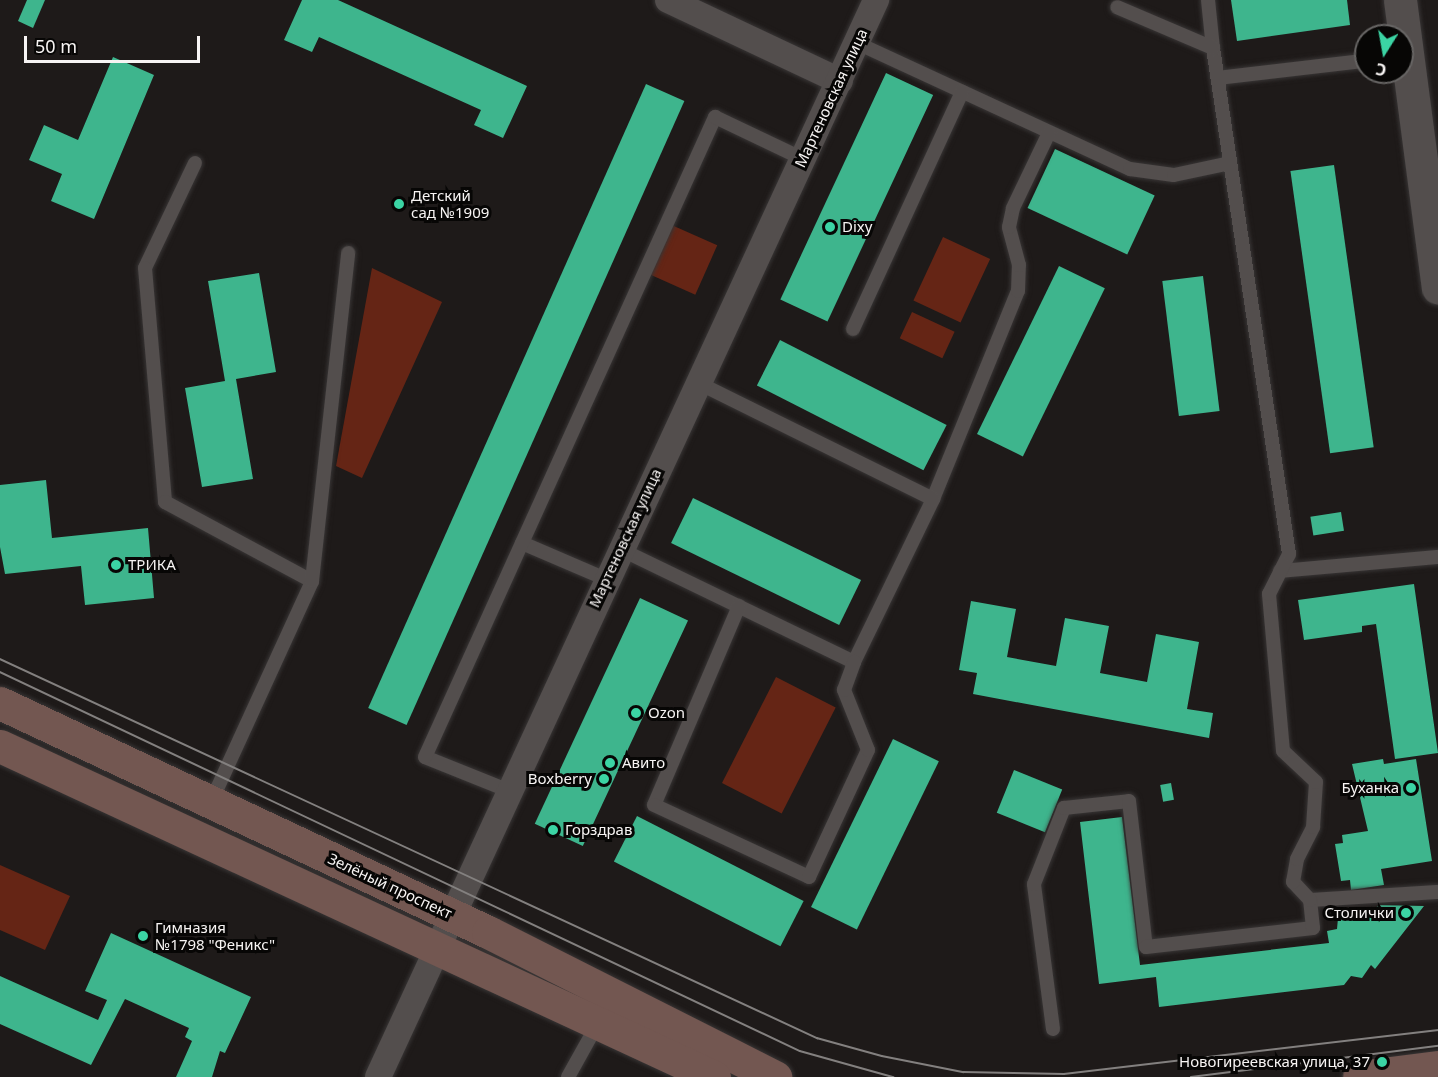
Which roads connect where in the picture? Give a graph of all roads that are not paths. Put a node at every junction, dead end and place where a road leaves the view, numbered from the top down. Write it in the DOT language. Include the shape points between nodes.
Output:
graph roads {
  1 [pos="668,0"];
  2 [pos="876,0"];
  3 [pos="1208,0"];
  4 [pos="1400,0"];
  5 [pos="1116,7"];
  6 [pos="857,43"];
  7 [pos="1213,48"];
  8 [pos="1354,62"];
  9 [pos="1218,78"];
  10 [pos="840,81"];
  11 [pos="962,92"];
  12 [pos="1049,133"];
  13 [pos="803,159"];
  14 [pos="195,163"];
  15 [pos="1230,163"];
  16 [pos="1433,211"];
  17 [pos="348,253"];
  18 [pos="1438,288"];
  19 [pos="854,329"];
  20 [pos="698,383"];
  21 [pos="933,499"];
  22 [pos="522,543"];
  23 [pos="620,549"];
  24 [pos="1438,557"];
  25 [pos="1280,571"];
  26 [pos="606,579"];
  27 [pos="312,581"];
  28 [pos="739,606"];
  29 [pos="854,662"];
  30 [pos="0,704"];
  31 [pos="0,746"];
  32 [pos="507,789"];
  33 [pos="211,802"];
  34 [pos="1438,892"];
  35 [pos="1310,900"];
  36 [pos="450,914"];
  37 [pos="436,949"];
  38 [pos="598,1023"];
  39 [pos="1053,1029"];
  40 [pos="1438,1067"];
  41 [pos="378,1077"];
  42 [pos="568,1077"];
  43 [pos="714,1077"];
  44 [pos="775,1077"];
  45 [pos="1359,1077"];
  1 -- 10 [label="street"];
  2 -- 6 [label="street, Мартеновская улица"];
  3 -- 7 [label="lane"];
  4 -- 16 [label="street"];
  5 -- 7 [label="lane"];
  6 -- 10 [label="street, Мартеновская улица"];
  6 -- 11 [label="lane"];
  7 -- 9 [label="lane"];
  8 -- 9 [label="lane"];
  9 -- 15 [label="lane"];
  10 -- 13 [label="street, Мартеновская улица"];
  11 -- 12 [label="lane"];
  11 -- 19 [label="lane"];
  12 -- 15 [label="lane" via="1148,175 1174,175"];
  12 -- 21 [label="lane" via="1013,208 1009,227 1019,265 1016,300"];
  13 -- 20 [label="street, Мартеновская улица"];
  13 -- 22 [label="lane" via="715,117"];
  14 -- 27 [label="lane" via="145,268 165,502"];
  15 -- 25 [label="lane" via="1289,554"];
  16 -- 18 [label="street"];
  17 -- 27 [label="lane"];
  20 -- 21 [label="lane"];
  20 -- 23 [label="street, Мартеновская улица"];
  21 -- 29 [label="lane"];
  22 -- 26 [label="lane"];
  22 -- 32 [label="lane" via="425,757"];
  23 -- 26 [label="street, Мартеновская улица"];
  23 -- 28 [label="lane"];
  24 -- 25 [label="lane"];
  25 -- 35 [label="lane" via="1269,594 1283,751 1316,782 1313,827 1297,859 1293,882"];
  26 -- 32 [label="street, Мартеновская улица"];
  27 -- 33 [label="lane"];
  28 -- 29 [label="lane"];
  28 -- 29 [label="lane" via="654,805 809,877 868,750 844,690"];
  30 -- 33 [label="main road, Зелёный проспект"];
  31 -- 37 [label="main road"];
  32 -- 36 [label="street, Мартеновская улица"];
  33 -- 36 [label="main road, Зелёный проспект"];
  34 -- 35 [label="lane"];
  35 -- 39 [label="lane" via="1313,928 1146,947 1129,801 1064,808 1034,884"];
  36 -- 37 [label="street, Мартеновская улица"];
  36 -- 44 [label="main road, Зелёный проспект"];
  37 -- 38 [label="main road"];
  37 -- 41 [label="street, Мартеновская улица"];
  38 -- 42 [label="lane"];
  38 -- 43 [label="main road"];
  40 -- 45 [label="main road"];
}
